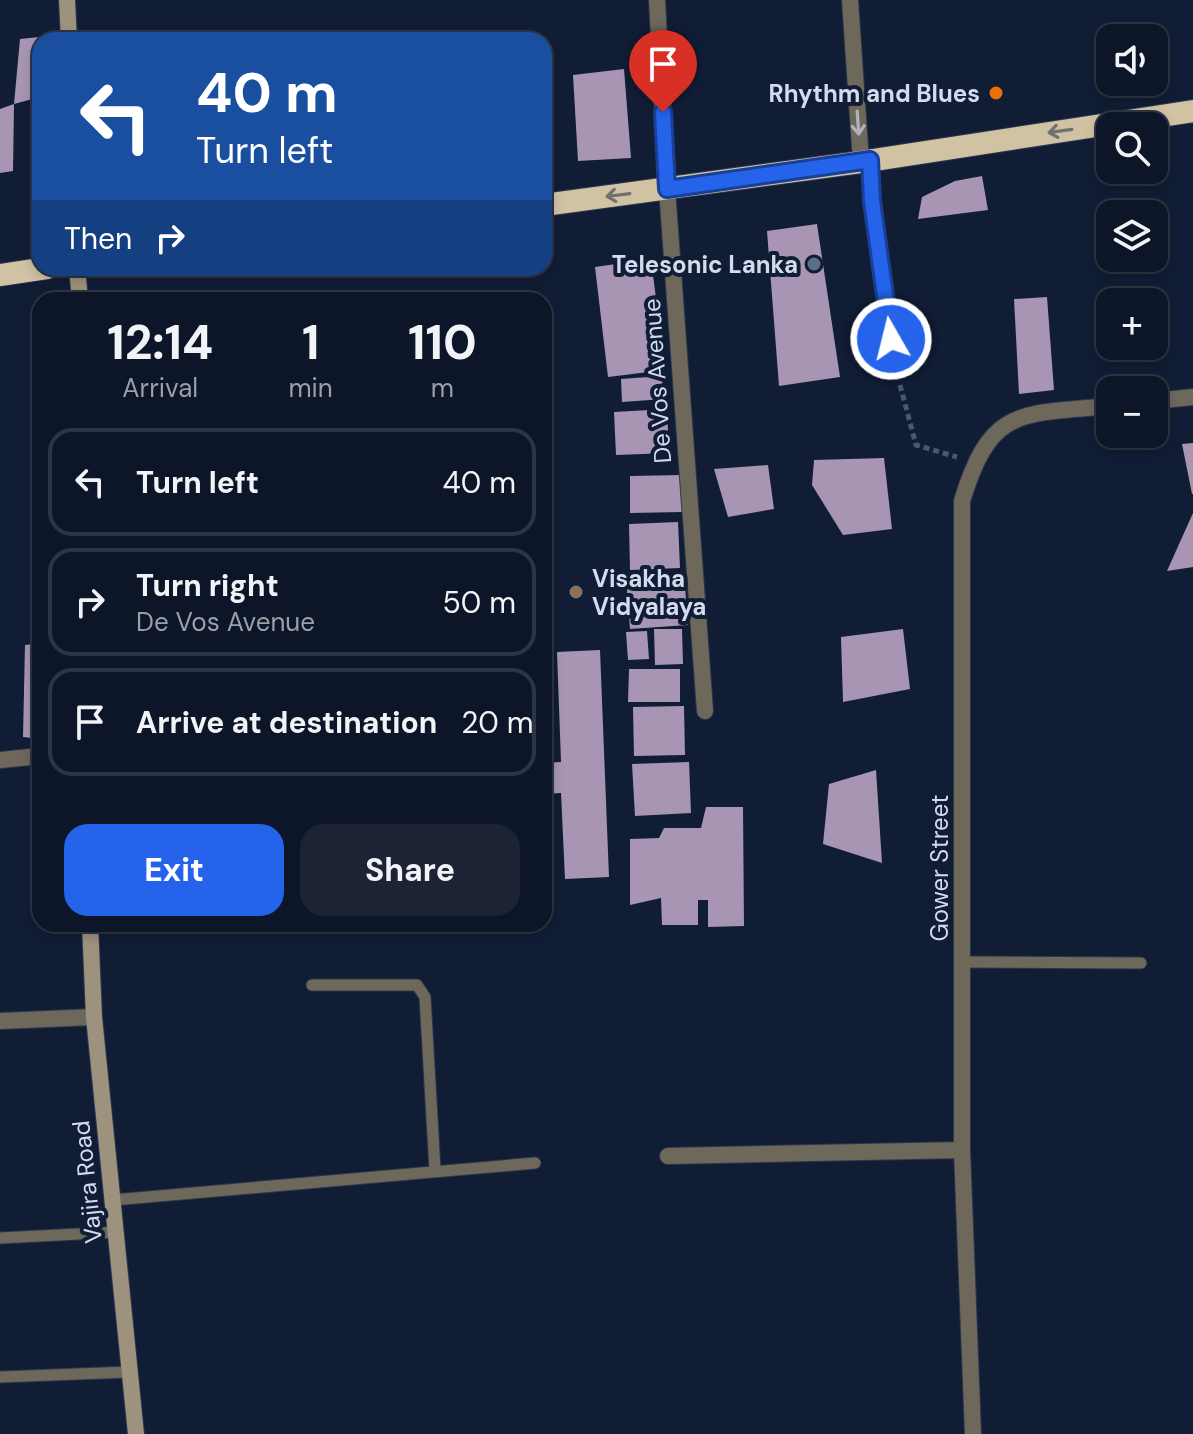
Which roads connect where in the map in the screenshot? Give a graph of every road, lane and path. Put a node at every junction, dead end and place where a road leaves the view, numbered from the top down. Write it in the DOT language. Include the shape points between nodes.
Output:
graph roads {
  1 [pos="67,0"];
  2 [pos="657,0"];
  3 [pos="850,0"];
  4 [pos="69,32"];
  5 [pos="1193,111"];
  6 [pos="866,161"];
  7 [pos="667,189"];
  8 [pos="552,204"];
  9 [pos="32,270"];
  10 [pos="0,275"];
  11 [pos="895,367"];
  12 [pos="1193,397"];
  13 [pos="1168,400"];
  14 [pos="1096,407"];
  15 [pos="974,462"];
  16 [pos="705,711"];
  17 [pos="32,757"];
  18 [pos="0,760"];
  19 [pos="90,932"];
  20 [pos="963,962"];
  21 [pos="1141,963"];
  22 [pos="312,985"];
  23 [pos="94,1017"];
  24 [pos="0,1021"];
  25 [pos="962,1150"];
  26 [pos="668,1156"];
  27 [pos="535,1163"];
  28 [pos="435,1170"];
  29 [pos="113,1200"];
  30 [pos="117,1232"];
  31 [pos="0,1238"];
  32 [pos="129,1372"];
  33 [pos="0,1377"];
  34 [pos="136,1434"];
  35 [pos="973,1434"];
  1 -- 4 [label="main road"];
  2 -- 7 [label="street, De Vos Avenue"];
  3 -- 6 [label="street, one-way"];
  5 -- 6 [label="highway, one-way"];
  6 -- 7 [label="highway"];
  6 -- 11 [label="street"];
  7 -- 8 [label="highway, one-way"];
  7 -- 16 [label="street, De Vos Avenue"];
  9 -- 10 [label="highway"];
  11 -- 15 [label="path" via="916,445"];
  12 -- 13 [label="street"];
  14 -- 15 [label="street, Gower Street" via="1019,415 994,431"];
  15 -- 20 [label="street, Gower Street" via="962,501"];
  17 -- 18 [label="street"];
  19 -- 23 [label="main road, Vajira Road"];
  20 -- 21 [label="lane"];
  20 -- 25 [label="street, Gower Street"];
  22 -- 28 [label="lane" via="417,985 425,997"];
  23 -- 24 [label="street"];
  23 -- 29 [label="main road, Vajira Road"];
  25 -- 26 [label="street"];
  25 -- 35 [label="street, Gower Street"];
  27 -- 28 [label="lane"];
  28 -- 29 [label="lane"];
  29 -- 30 [label="main road, Vajira Road"];
  30 -- 31 [label="lane"];
  30 -- 32 [label="main road, Vajira Road"];
  32 -- 33 [label="lane"];
  32 -- 34 [label="main road, Vajira Road"];
}
